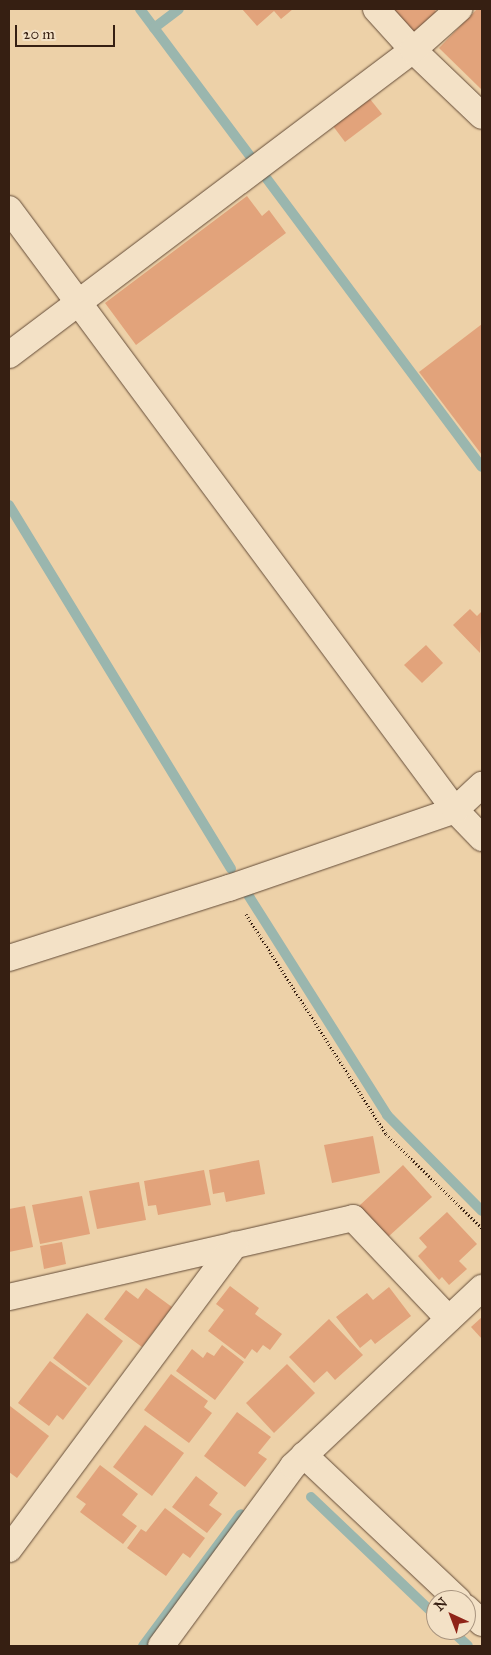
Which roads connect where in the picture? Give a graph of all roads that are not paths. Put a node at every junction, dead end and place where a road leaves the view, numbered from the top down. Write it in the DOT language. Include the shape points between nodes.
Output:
graph roads {
  1 [pos="376,9"];
  2 [pos="459,9"];
  3 [pos="413,50"];
  4 [pos="482,116"];
  5 [pos="9,209"];
  6 [pos="80,304"];
  7 [pos="9,355"];
  8 [pos="482,785"];
  9 [pos="455,810"];
  10 [pos="482,838"];
  11 [pos="9,958"];
  12 [pos="235,1245"];
  13 [pos="482,1288"];
  14 [pos="9,1297"];
  15 [pos="449,1319"];
  16 [pos="304,1454"];
  17 [pos="9,1549"];
  18 [pos="447,1590"];
  19 [pos="161,1646"];
  1 -- 3 [label="street"];
  2 -- 3 [label="street"];
  3 -- 4 [label="street"];
  3 -- 6 [label="street"];
  5 -- 6 [label="street"];
  6 -- 7 [label="street"];
  6 -- 9 [label="street"];
  8 -- 9 [label="street"];
  9 -- 10 [label="street"];
  9 -- 11 [label="street" via="229,888"];
  12 -- 14 [label="street"];
  12 -- 15 [label="street" via="353,1218"];
  12 -- 17 [label="street"];
  13 -- 15 [label="street"];
  15 -- 16 [label="street"];
  16 -- 18 [label="street"];
  16 -- 19 [label="street"];
}
